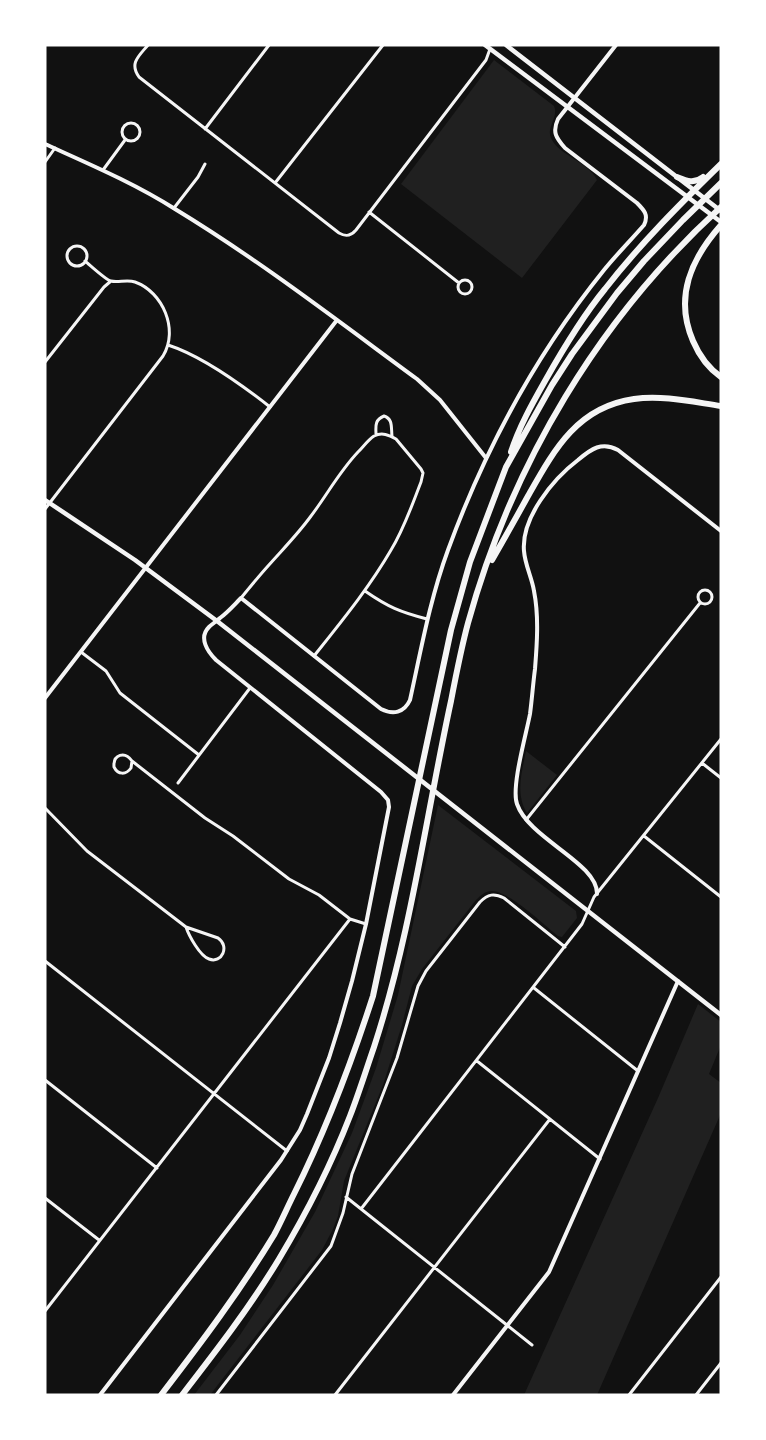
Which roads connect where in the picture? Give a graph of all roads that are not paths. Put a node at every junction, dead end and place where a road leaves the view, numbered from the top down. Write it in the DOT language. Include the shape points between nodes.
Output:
graph roads {
  1 [pos="148,45"];
  2 [pos="269,45"];
  3 [pos="383,45"];
  4 [pos="485,45"];
  5 [pos="506,45"];
  6 [pos="616,45"];
  7 [pos="491,47"];
  8 [pos="575,98"];
  9 [pos="567,108"];
  10 [pos="205,129"];
  11 [pos="125,140"];
  12 [pos="45,144"];
  13 [pos="55,148"];
  14 [pos="45,162"];
  15 [pos="721,162"];
  16 [pos="205,164"];
  17 [pos="103,170"];
  18 [pos="677,177"];
  19 [pos="275,183"];
  20 [pos="721,183"];
  21 [pos="694,190"];
  22 [pos="688,197"];
  23 [pos="174,208"];
  24 [pos="721,209"];
  25 [pos="369,212"];
  26 [pos="721,224"];
  27 [pos="85,261"];
  28 [pos="111,281"];
  29 [pos="459,283"];
  30 [pos="337,320"];
  31 [pos="168,345"];
  32 [pos="46,360"];
  33 [pos="721,377"];
  34 [pos="721,406"];
  35 [pos="270,407"];
  36 [pos="376,435"];
  37 [pos="392,436"];
  38 [pos="486,458"];
  39 [pos="506,467"];
  40 [pos="48,501"];
  41 [pos="45,509"];
  42 [pos="721,531"];
  43 [pos="146,568"];
  44 [pos="484,574"];
  45 [pos="365,591"];
  46 [pos="241,598"];
  47 [pos="700,603"];
  48 [pos="427,619"];
  49 [pos="217,621"];
  50 [pos="81,652"];
  51 [pos="314,656"];
  52 [pos="250,688"];
  53 [pos="46,695"];
  54 [pos="721,739"];
  55 [pos="199,755"];
  56 [pos="132,761"];
  57 [pos="702,763"];
  58 [pos="721,778"];
  59 [pos="178,783"];
  60 [pos="45,808"];
  61 [pos="526,820"];
  62 [pos="644,836"];
  63 [pos="597,894"];
  64 [pos="721,897"];
  65 [pos="588,911"];
  66 [pos="350,919"];
  67 [pos="366,924"];
  68 [pos="186,927"];
  69 [pos="565,946"];
  70 [pos="45,961"];
  71 [pos="678,981"];
  72 [pos="534,988"];
  73 [pos="721,1015"];
  74 [pos="476,1061"];
  75 [pos="638,1071"];
  76 [pos="45,1080"];
  77 [pos="214,1094"];
  78 [pos="550,1119"];
  79 [pos="287,1152"];
  80 [pos="600,1158"];
  81 [pos="157,1168"];
  82 [pos="346,1197"];
  83 [pos="45,1198"];
  84 [pos="361,1209"];
  85 [pos="99,1240"];
  86 [pos="435,1268"];
  87 [pos="721,1277"];
  88 [pos="45,1311"];
  89 [pos="507,1325"];
  90 [pos="532,1345"];
  91 [pos="721,1364"];
  92 [pos="99,1395"];
  93 [pos="161,1395"];
  94 [pos="182,1395"];
  95 [pos="216,1395"];
  96 [pos="335,1395"];
  97 [pos="453,1395"];
  98 [pos="629,1395"];
  99 [pos="696,1395"];
  1 -- 10 [label="street" via="137,59 135,72"];
  2 -- 10 [label="street"];
  3 -- 19 [label="street"];
  4 -- 7 [label="main road"];
  5 -- 8 [label="main road"];
  6 -- 8 [label="street"];
  7 -- 9 [label="main road"];
  7 -- 25 [label="street" via="486,60"];
  8 -- 9 [label="street"];
  8 -- 18 [label="main road"];
  9 -- 22 [label="main road"];
  9 -- 38 [label="street" via="555,126 558,140 637,203 646,221 604,270 545,353"];
  10 -- 19 [label="street"];
  11 -- 11 [label="street" via="124,126 137,126 137,139"];
  11 -- 17 [label="street"];
  12 -- 13 [label="street"];
  13 -- 14 [label="street"];
  13 -- 17 [label="street"];
  15 -- 18 [label="highway" via="698,180"];
  15 -- 21 [label="highway"];
  16 -- 23 [label="street"];
  17 -- 23 [label="street"];
  18 -- 21 [label="main road"];
  19 -- 25 [label="street" via="344,236 356,230"];
  20 -- 39 [label="highway" via="617,292 552,385"];
  21 -- 22 [label="highway"];
  21 -- 24 [label="main road"];
  22 -- 26 [label="main road"];
  22 -- 39 [label="highway" via="604,290 567,341 524,418"];
  23 -- 30 [label="street"];
  24 -- 44 [label="highway" via="661,268 583,368 524,472"];
  25 -- 29 [label="street"];
  26 -- 33 [label="highway" via="695,261 684,299 695,346"];
  27 -- 27 [label="street" via="73,265 67,257 69,251 82,248"];
  27 -- 28 [label="street"];
  28 -- 31 [label="street" via="135,282 150,291 168,320"];
  28 -- 32 [label="street"];
  29 -- 29 [label="street" via="469,281 470,292 461,294"];
  30 -- 35 [label="street"];
  30 -- 38 [label="street" via="435,394"];
  31 -- 35 [label="street" via="198,359"];
  31 -- 40 [label="street"];
  34 -- 44 [label="highway" via="646,398 620,402 592,414 571,430 550,457"];
  35 -- 43 [label="street"];
  36 -- 37 [label="street"];
  36 -- 37 [label="street" via="376,422 384,416 391,423"];
  36 -- 46 [label="street" via="349,461 286,548"];
  37 -- 45 [label="street" via="422,469 423,477 399,536"];
  38 -- 48 [label="street" via="447,552"];
  39 -- 93 [label="highway" via="470,562 451,630 373,996 355,1053 312,1159 275,1233 237,1294"];
  40 -- 41 [label="street"];
  40 -- 43 [label="main road"];
  42 -- 61 [label="street" via="610,446 595,448 580,457 552,484 524,536 537,616 531,702 515,793"];
  43 -- 49 [label="main road"];
  43 -- 50 [label="street"];
  44 -- 94 [label="highway" via="459,663 396,968 350,1116 320,1184 279,1259"];
  45 -- 48 [label="street" via="405,614"];
  45 -- 51 [label="street"];
  46 -- 49 [label="street"];
  46 -- 51 [label="street"];
  47 -- 47 [label="street" via="710,603 711,592 700,592"];
  47 -- 61 [label="street"];
  48 -- 51 [label="street" via="410,700 396,713 381,709"];
  49 -- 52 [label="street" via="208,627 205,646"];
  49 -- 65 [label="main road"];
  50 -- 53 [label="street"];
  50 -- 55 [label="street" via="109,674 120,693"];
  52 -- 55 [label="street"];
  52 -- 67 [label="street" via="388,800"];
  54 -- 57 [label="street"];
  55 -- 59 [label="street"];
  56 -- 56 [label="street" via="128,756 118,756 114,767 118,772 127,772"];
  56 -- 66 [label="street" via="289,879"];
  57 -- 58 [label="street"];
  57 -- 62 [label="street"];
  60 -- 68 [label="street" via="87,850"];
  61 -- 63 [label="street" via="591,876"];
  62 -- 63 [label="street"];
  62 -- 64 [label="street"];
  63 -- 65 [label="street"];
  65 -- 69 [label="street"];
  65 -- 71 [label="main road"];
  66 -- 67 [label="street"];
  66 -- 77 [label="street"];
  67 -- 79 [label="street" via="329,1058"];
  68 -- 68 [label="street" via="205,957 215,960 221,956 225,949 222,941"];
  69 -- 72 [label="street"];
  69 -- 82 [label="street" via="504,898 494,894 480,902 418,986 398,1058 351,1174"];
  70 -- 77 [label="street"];
  71 -- 73 [label="main road"];
  71 -- 75 [label="street"];
  72 -- 74 [label="street"];
  72 -- 75 [label="street"];
  74 -- 78 [label="street"];
  74 -- 84 [label="street"];
  75 -- 80 [label="street"];
  76 -- 81 [label="street"];
  77 -- 79 [label="street"];
  77 -- 81 [label="street"];
  78 -- 80 [label="street"];
  78 -- 86 [label="street"];
  79 -- 92 [label="street"];
  80 -- 89 [label="street" via="549,1272"];
  81 -- 85 [label="street"];
  82 -- 84 [label="street"];
  82 -- 95 [label="street" via="331,1246"];
  83 -- 85 [label="street"];
  84 -- 86 [label="street"];
  85 -- 88 [label="street"];
  86 -- 89 [label="street"];
  86 -- 96 [label="street"];
  87 -- 98 [label="street"];
  89 -- 90 [label="street"];
  89 -- 97 [label="street"];
  91 -- 99 [label="street"];
}
